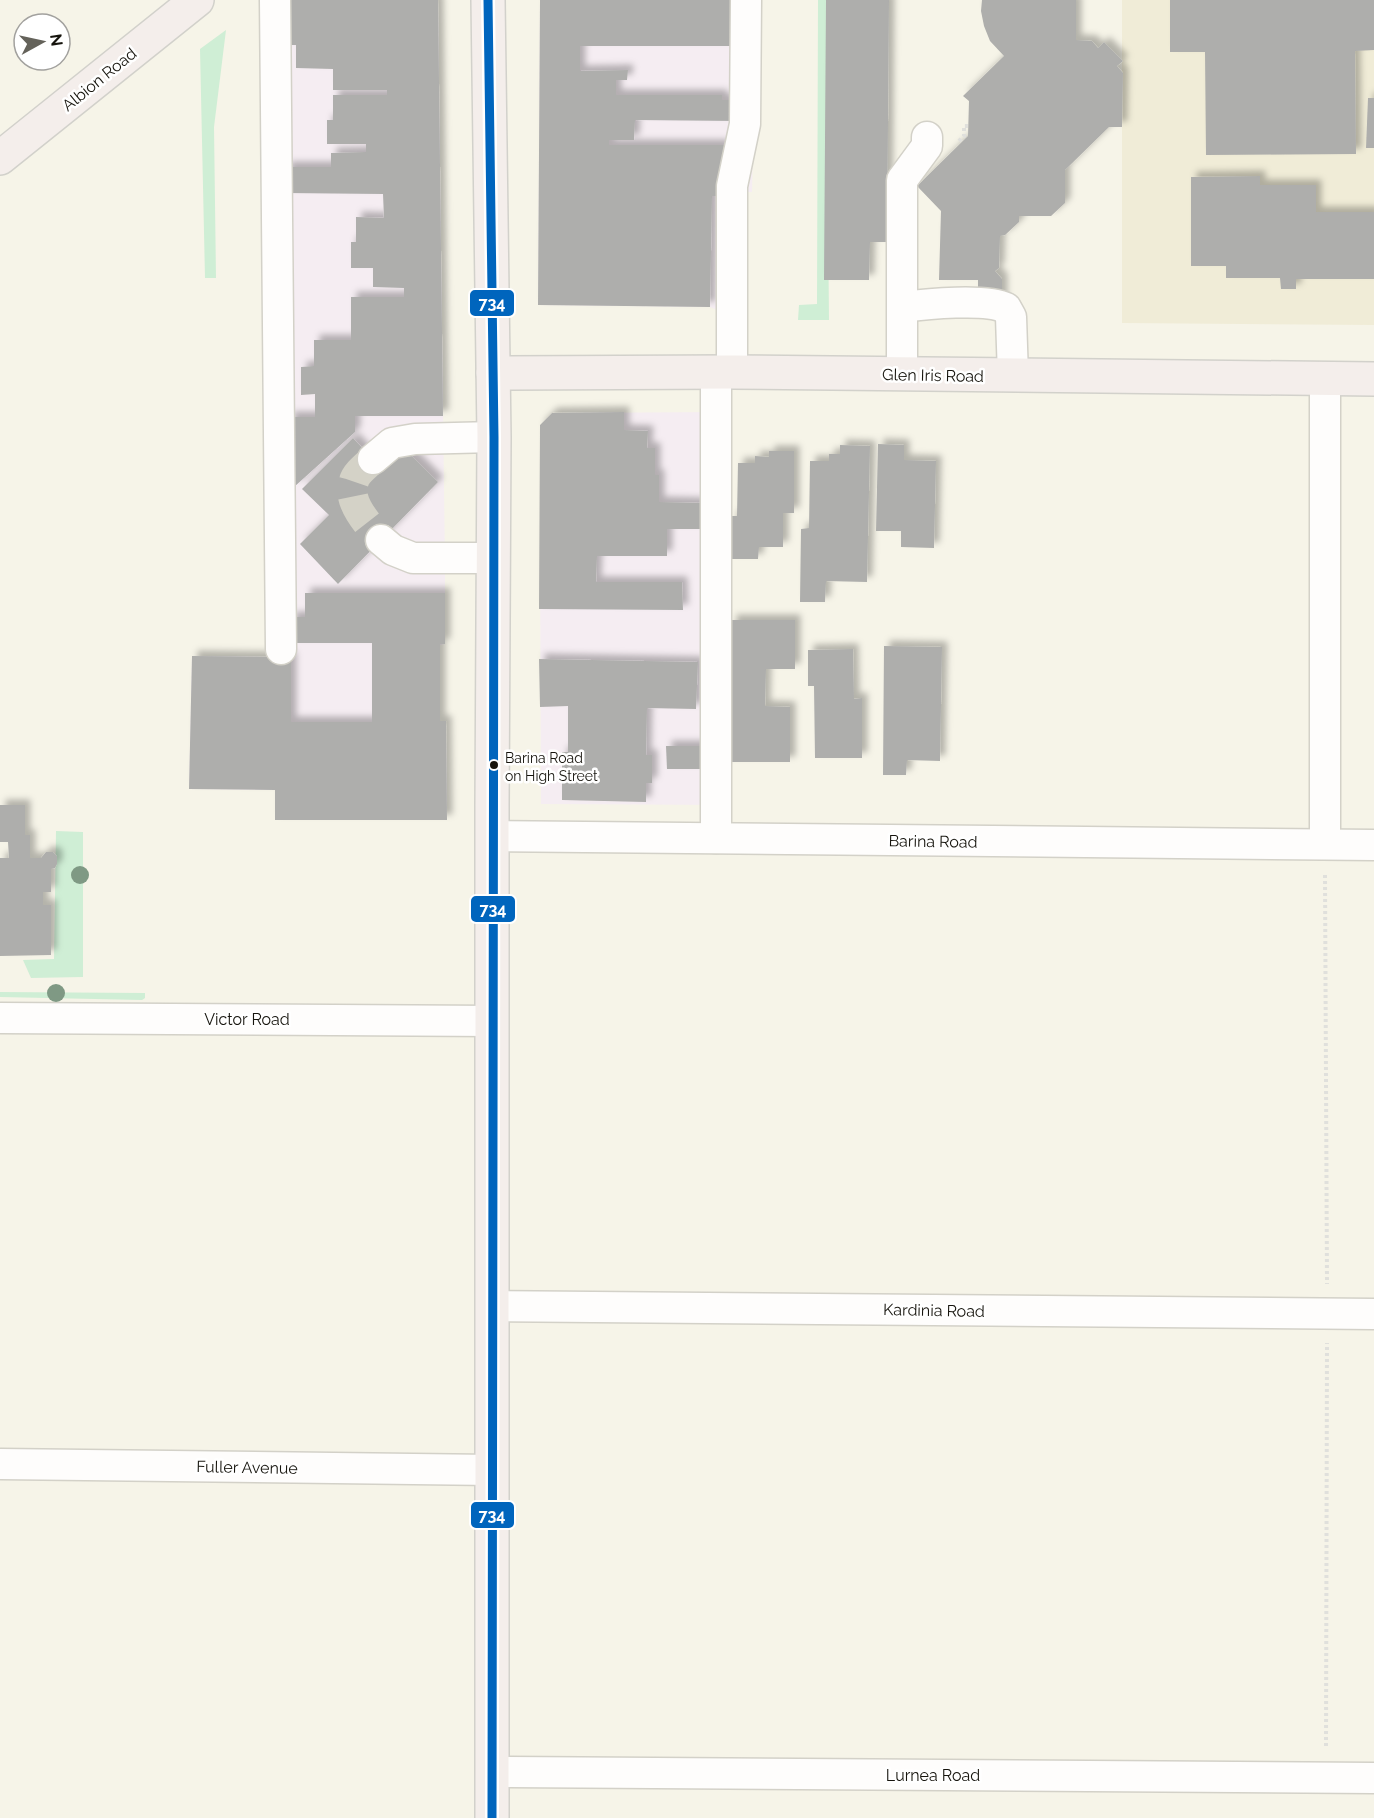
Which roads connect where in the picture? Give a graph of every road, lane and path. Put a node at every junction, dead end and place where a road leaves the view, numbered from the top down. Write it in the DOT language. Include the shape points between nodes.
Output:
graph roads {
  1 [pos="197,0"];
  2 [pos="275,0"];
  3 [pos="488,0"];
  4 [pos="746,0"];
  5 [pos="927,137"];
  6 [pos="0,158"];
  7 [pos="903,307"];
  8 [pos="724,372"];
  9 [pos="493,373"];
  10 [pos="902,374"];
  11 [pos="1012,376"];
  12 [pos="1325,378"];
  13 [pos="1374,379"];
  14 [pos="494,437"];
  15 [pos="373,459"];
  16 [pos="381,540"];
  17 [pos="494,558"];
  18 [pos="281,649"];
  19 [pos="492,836"];
  20 [pos="716,838"];
  21 [pos="1325,844"];
  22 [pos="1374,845"];
  23 [pos="0,1018"];
  24 [pos="493,1021"];
  25 [pos="493,1306"];
  26 [pos="1327,1314"];
  27 [pos="1374,1314"];
  28 [pos="0,1464"];
  29 [pos="493,1470"];
  30 [pos="492,1772"];
  31 [pos="1326,1778"];
  32 [pos="1374,1778"];
  33 [pos="492,1818"];
  1 -- 6 [label="main road, Albion Road"];
  2 -- 18 [label="street"];
  3 -- 9 [label="main road"];
  4 -- 8 [label="street" via="745,124 732,186"];
  5 -- 7 [label="street" via="927,146 902,180"];
  7 -- 10 [label="street"];
  7 -- 11 [label="street" via="931,303 995,304 1006,308 1011,317"];
  8 -- 9 [label="main road, Glen Iris Road"];
  8 -- 10 [label="main road, Glen Iris Road"];
  8 -- 20 [label="street"];
  9 -- 14 [label="main road"];
  10 -- 11 [label="main road, Glen Iris Road"];
  11 -- 12 [label="main road, Glen Iris Road"];
  12 -- 13 [label="main road, Glen Iris Road"];
  12 -- 21 [label="street"];
  14 -- 15 [label="street" via="392,443"];
  14 -- 17 [label="main road"];
  16 -- 17 [label="street" via="413,569"];
  17 -- 19 [label="main road"];
  19 -- 20 [label="street, Barina Road"];
  19 -- 24 [label="main road"];
  20 -- 21 [label="street, Barina Road"];
  21 -- 22 [label="street, Barina Road"];
  21 -- 26 [label="path"];
  23 -- 24 [label="street, Victor Road"];
  24 -- 25 [label="main road"];
  25 -- 26 [label="street, Kardinia Road"];
  25 -- 29 [label="main road"];
  26 -- 27 [label="street, Kardinia Road"];
  26 -- 31 [label="path"];
  28 -- 29 [label="street, Fuller Avenue"];
  29 -- 30 [label="main road"];
  30 -- 31 [label="street, Lurnea Road"];
  30 -- 33 [label="main road"];
  31 -- 32 [label="street, Lurnea Road"];
}
